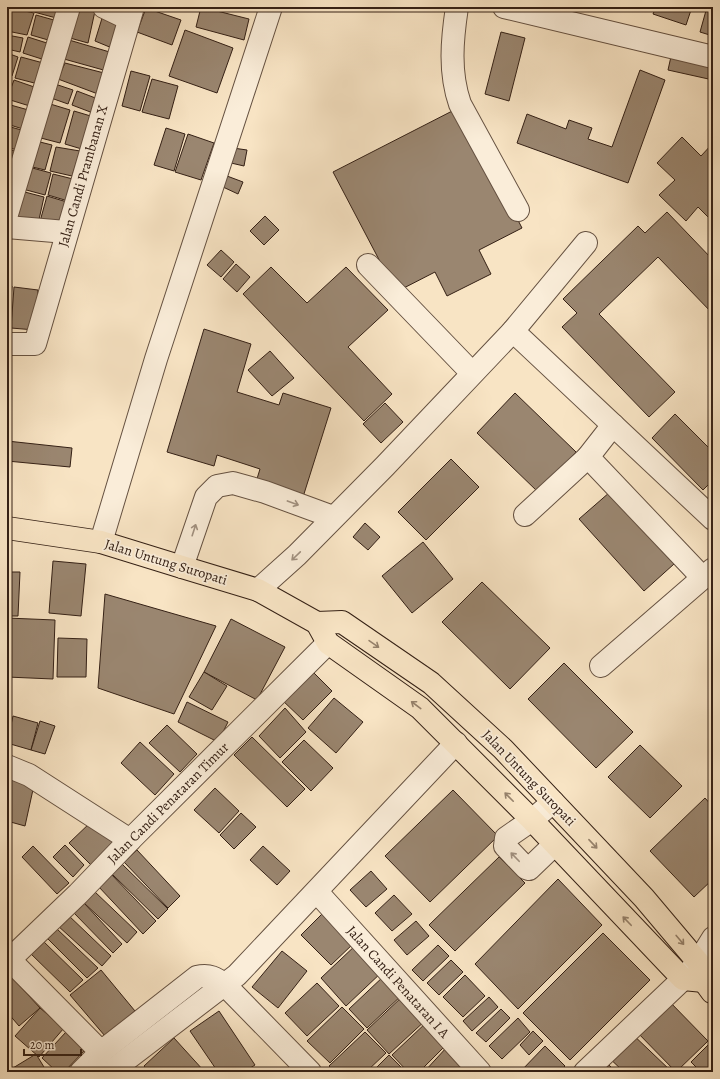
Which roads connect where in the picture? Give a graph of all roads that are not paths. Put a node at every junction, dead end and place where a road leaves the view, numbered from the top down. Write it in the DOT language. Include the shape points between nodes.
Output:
graph roads {
  1 [pos="69,7"];
  2 [pos="104,7"];
  3 [pos="272,7"];
  4 [pos="457,7"];
  5 [pos="504,7"];
  6 [pos="131,13"];
  7 [pos="713,57"];
  8 [pos="518,210"];
  9 [pos="7,214"];
  10 [pos="7,227"];
  11 [pos="66,232"];
  12 [pos="586,243"];
  13 [pos="368,265"];
  14 [pos="513,331"];
  15 [pos="7,344"];
  16 [pos="472,374"];
  17 [pos="613,425"];
  18 [pos="588,458"];
  19 [pos="525,515"];
  20 [pos="333,517"];
  21 [pos="713,519"];
  22 [pos="7,528"];
  23 [pos="101,542"];
  24 [pos="182,567"];
  25 [pos="708,573"];
  26 [pos="258,590"];
  27 [pos="317,623"];
  28 [pos="328,643"];
  29 [pos="601,666"];
  30 [pos="456,743"];
  31 [pos="7,766"];
  32 [pos="553,802"];
  33 [pos="532,820"];
  34 [pos="130,840"];
  35 [pos="554,845"];
  36 [pos="317,892"];
  37 [pos="713,938"];
  38 [pos="8,961"];
  39 [pos="700,979"];
  40 [pos="225,985"];
  41 [pos="108,1067"];
  42 [pos="81,1072"];
  43 [pos="310,1072"];
  44 [pos="480,1072"];
  45 [pos="585,1072"];
  1 -- 9 [label="street"];
  2 -- 6 [label="street"];
  3 -- 23 [label="street" via="156,359"];
  4 -- 8 [label="street" via="452,50 454,86 460,104"];
  5 -- 7 [label="street"];
  6 -- 11 [label="street, Jalan Candi Prambanan X"];
  10 -- 11 [label="street"];
  11 -- 15 [label="street, Jalan Candi Prambanan X" via="35,344"];
  12 -- 14 [label="street"];
  13 -- 16 [label="street"];
  14 -- 16 [label="street"];
  14 -- 17 [label="street"];
  16 -- 20 [label="street"];
  17 -- 18 [label="street"];
  17 -- 21 [label="street"];
  18 -- 19 [label="street"];
  18 -- 25 [label="street"];
  24 -- 20 [label="street, one-way" via="206,497 217,486 233,483"];
  20 -- 26 [label="street, one-way" via="297,555"];
  22 -- 23 [label="main road, Jalan Untung Suropati"];
  23 -- 24 [label="main road, Jalan Untung Suropati"];
  24 -- 26 [label="main road, Jalan Untung Suropati"];
  25 -- 29 [label="street"];
  26 -- 27 [label="main road, Jalan Untung Suropati"];
  27 -- 28 [label="main road, Jalan Untung Suropati"];
  27 -- 32 [label="main road, Jalan Untung Suropati, one-way" via="342,622 431,683 503,749"];
  30 -- 28 [label="main road, Jalan Untung Suropati, one-way" via="420,708"];
  28 -- 34 [label="street, Jalan Candi Penataran Timur"];
  33 -- 30 [label="main road, Jalan Untung Suropati, one-way"];
  30 -- 36 [label="street"];
  31 -- 34 [label="street" via="29,775"];
  32 -- 33 [label="street"];
  32 -- 39 [label="main road, Jalan Untung Suropati, one-way" via="644,898"];
  33 -- 35 [label="main road, Jalan Untung Suropati"];
  35 -- 33 [label="street, one-way" via="529,868 526,868 505,846 506,838"];
  34 -- 38 [label="street, Jalan Candi Penataran Timur"];
  39 -- 35 [label="main road, Jalan Untung Suropati, one-way"];
  36 -- 40 [label="street"];
  36 -- 44 [label="street, Jalan Candi Penataran I A"];
  37 -- 39 [label="street"];
  38 -- 41 [label="street"];
  39 -- 45 [label="street"];
  40 -- 41 [label="street"];
  40 -- 43 [label="street"];
  41 -- 42 [label="street"];
}
